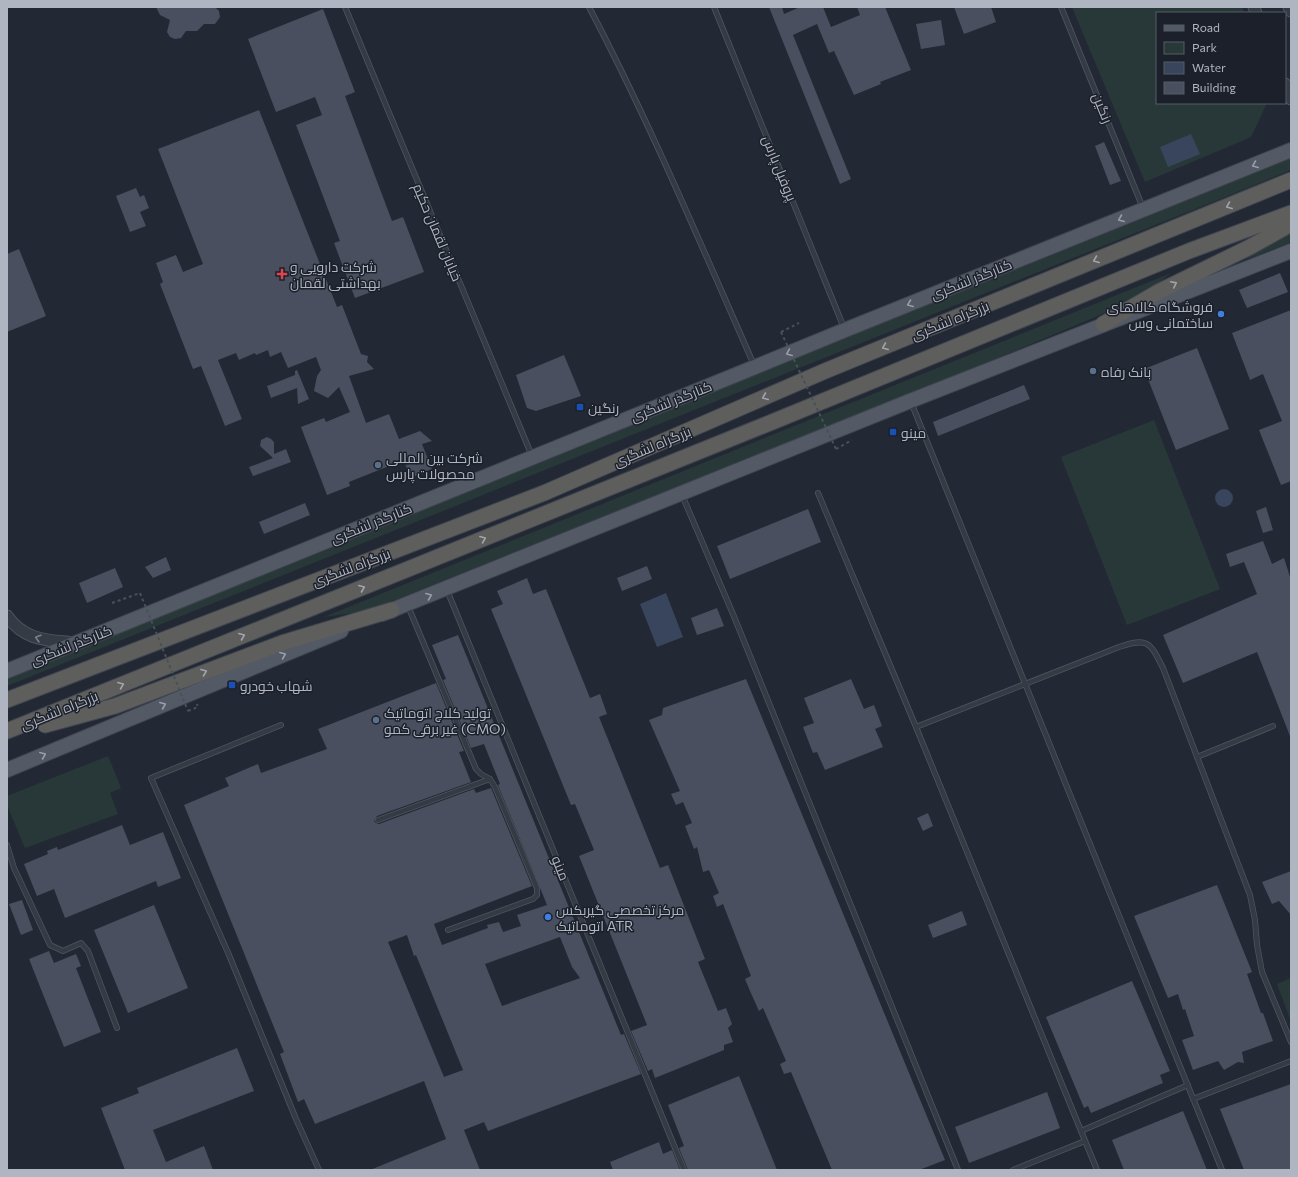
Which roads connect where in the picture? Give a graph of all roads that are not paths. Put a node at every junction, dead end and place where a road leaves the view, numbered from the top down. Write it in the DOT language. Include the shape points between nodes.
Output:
graph roads {
  1 [pos="344,7"];
  2 [pos="589,7"];
  3 [pos="714,7"];
  4 [pos="1062,7"];
  5 [pos="1289,7"];
  6 [pos="1291,11"];
  7 [pos="1286,86"];
  8 [pos="1291,99"];
  9 [pos="1291,150"];
  10 [pos="1291,180"];
  11 [pos="1144,210"];
  12 [pos="1291,213"];
  13 [pos="1291,224"];
  14 [pos="1291,251"];
  15 [pos="1103,324"];
  16 [pos="845,330"];
  17 [pos="755,367"];
  18 [pos="910,401"];
  19 [pos="532,458"];
  20 [pos="818,493"];
  21 [pos="682,494"];
  22 [pos="447,589"];
  23 [pos="407,604"];
  24 [pos="392,610"];
  25 [pos="7,616"];
  26 [pos="76,643"];
  27 [pos="7,671"];
  28 [pos="1025,685"];
  29 [pos="7,700"];
  30 [pos="281,725"];
  31 [pos="1274,726"];
  32 [pos="916,727"];
  33 [pos="7,732"];
  34 [pos="1197,757"];
  35 [pos="7,770"];
  36 [pos="490,778"];
  37 [pos="378,820"];
  38 [pos="7,844"];
  39 [pos="448,930"];
  40 [pos="117,1028"];
  41 [pos="1291,1042"];
  42 [pos="1291,1061"];
  43 [pos="1188,1085"];
  44 [pos="1193,1099"];
  45 [pos="1081,1131"];
  46 [pos="1085,1141"];
  47 [pos="319,1170"];
  48 [pos="684,1170"];
  49 [pos="958,1170"];
  50 [pos="1013,1170"];
  51 [pos="1097,1170"];
  52 [pos="1222,1170"];
  1 -- 19 [label="lane, خیابان لقمان حکیم"];
  2 -- 17 [label="lane" via="678,191"];
  3 -- 16 [label="lane, پروفیل پارس"];
  4 -- 11 [label="lane, رنگین"];
  5 -- 6 [label="street"];
  7 -- 8 [label="street"];
  9 -- 11 [label="main road, کنارگذر لشگری, one-way"];
  10 -- 29 [label="highway, بزرگراه لشگری, one-way" via="825,371 544,493"];
  11 -- 16 [label="main road, کنارگذر لشگری, one-way"];
  33 -- 12 [label="highway, بزرگراه لشگری, one-way" via="1189,251"];
  15 -- 13 [label="highway, one-way" via="1158,292"];
  14 -- 15 [label="main road"];
  15 -- 18 [label="main road"];
  16 -- 17 [label="main road, کنارگذر لشگری, one-way"];
  17 -- 19 [label="main road, کنارگذر لشگری"];
  18 -- 21 [label="main road"];
  18 -- 28 [label="lane"];
  19 -- 26 [label="main road, کنارگذر لشگری"];
  20 -- 32 [label="lane"];
  21 -- 22 [label="main road"];
  21 -- 49 [label="lane"];
  23 -- 22 [label="main road, one-way"];
  22 -- 48 [label="lane, مینو"];
  23 -- 24 [label="main road"];
  23 -- 36 [label="lane" via="476,769"];
  33 -- 24 [label="highway, one-way" via="24,730 115,706 282,643"];
  35 -- 24 [label="main road, one-way"];
  26 -- 25 [label="street, one-way" via="39,639 27,634"];
  26 -- 27 [label="main road, کنارگذر لشگری"];
  28 -- 32 [label="lane"];
  28 -- 34 [label="lane" via="1134,642 1150,645 1163,668"];
  28 -- 43 [label="lane"];
  30 -- 47 [label="lane" via="151,778"];
  31 -- 34 [label="lane"];
  32 -- 45 [label="lane"];
  34 -- 41 [label="lane" via="1250,895 1262,972"];
  36 -- 37 [label="lane"];
  36 -- 39 [label="lane" via="537,888 537,895 533,899"];
  38 -- 40 [label="lane" via="14,868 50,945 62,950 81,943 88,951"];
  42 -- 44 [label="lane"];
  43 -- 44 [label="lane"];
  43 -- 45 [label="lane"];
  44 -- 52 [label="lane"];
  45 -- 46 [label="lane"];
  46 -- 50 [label="lane"];
  46 -- 51 [label="lane"];
}
